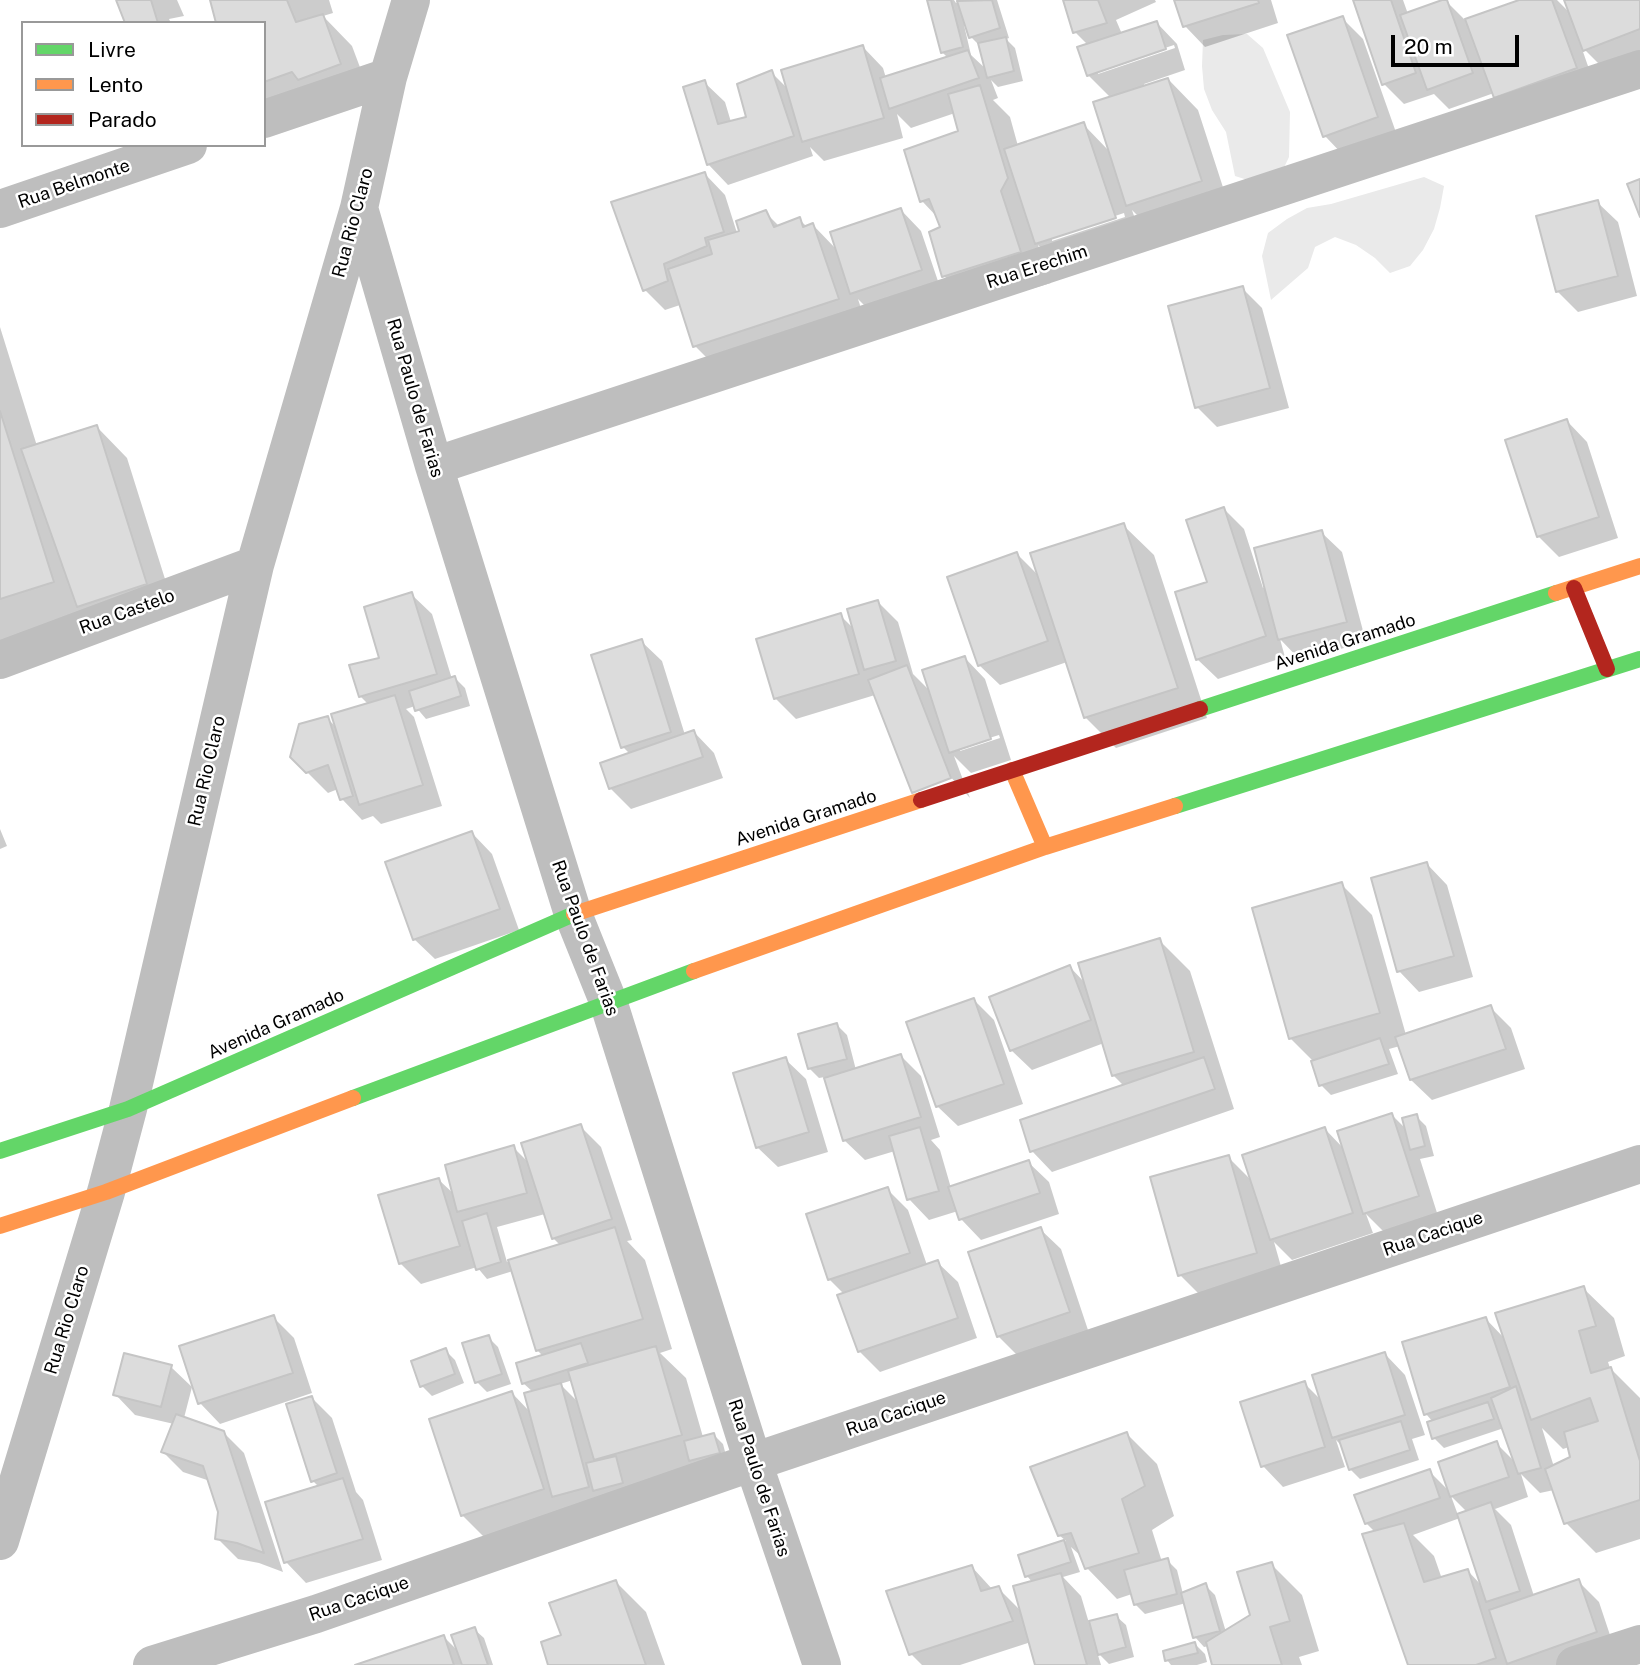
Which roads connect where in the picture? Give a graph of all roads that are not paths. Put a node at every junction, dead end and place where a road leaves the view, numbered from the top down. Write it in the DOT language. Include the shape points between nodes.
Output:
graph roads {
  1 [pos="411,0"];
  2 [pos="1640,69"];
  3 [pos="388,77"];
  4 [pos="266,118"];
  5 [pos="182,147"];
  6 [pos="359,208"];
  7 [pos="0,209"];
  8 [pos="435,466"];
  9 [pos="255,565"];
  10 [pos="1640,566"];
  11 [pos="1574,588"];
  12 [pos="1640,659"];
  13 [pos="0,660"];
  14 [pos="1607,669"];
  15 [pos="1012,770"];
  16 [pos="1045,847"];
  17 [pos="573,915"];
  18 [pos="608,1001"];
  19 [pos="128,1109"];
  20 [pos="0,1151"];
  21 [pos="1640,1164"];
  22 [pos="106,1192"];
  23 [pos="0,1226"];
  24 [pos="753,1462"];
  25 [pos="0,1541"];
  26 [pos="1640,1644"];
  27 [pos="152,1665"];
  28 [pos="822,1665"];
  29 [pos="1575,1665"];
  1 -- 3 [label="street, Rua Rio Claro"];
  2 -- 8 [label="street, Rua Erechim"];
  3 -- 4 [label="street"];
  3 -- 6 [label="street, Rua Rio Claro"];
  5 -- 7 [label="street, Rua Belmonte"];
  6 -- 8 [label="street, Rua Paulo de Farias"];
  6 -- 9 [label="street, Rua Rio Claro"];
  8 -- 17 [label="street, Rua Paulo de Farias"];
  9 -- 13 [label="street, Rua Castelo"];
  9 -- 19 [label="street, Rua Rio Claro"];
  10 -- 11 [label="street, Avenida Gramado"];
  11 -- 14 [label="street"];
  11 -- 15 [label="street, Avenida Gramado"];
  12 -- 14 [label="street"];
  14 -- 16 [label="street"];
  15 -- 16 [label="street"];
  15 -- 17 [label="street, Avenida Gramado"];
  16 -- 18 [label="street"];
  17 -- 18 [label="street, Rua Paulo de Farias"];
  17 -- 19 [label="street, Avenida Gramado"];
  18 -- 22 [label="street"];
  18 -- 24 [label="street, Rua Paulo de Farias"];
  19 -- 20 [label="street, Avenida Gramado"];
  19 -- 22 [label="street, Rua Rio Claro"];
  21 -- 24 [label="street, Rua Cacique"];
  22 -- 23 [label="street"];
  22 -- 25 [label="street, Rua Rio Claro"];
  24 -- 27 [label="street, Rua Cacique" via="316,1614"];
  24 -- 28 [label="street, Rua Paulo de Farias"];
  26 -- 29 [label="street"];
}
